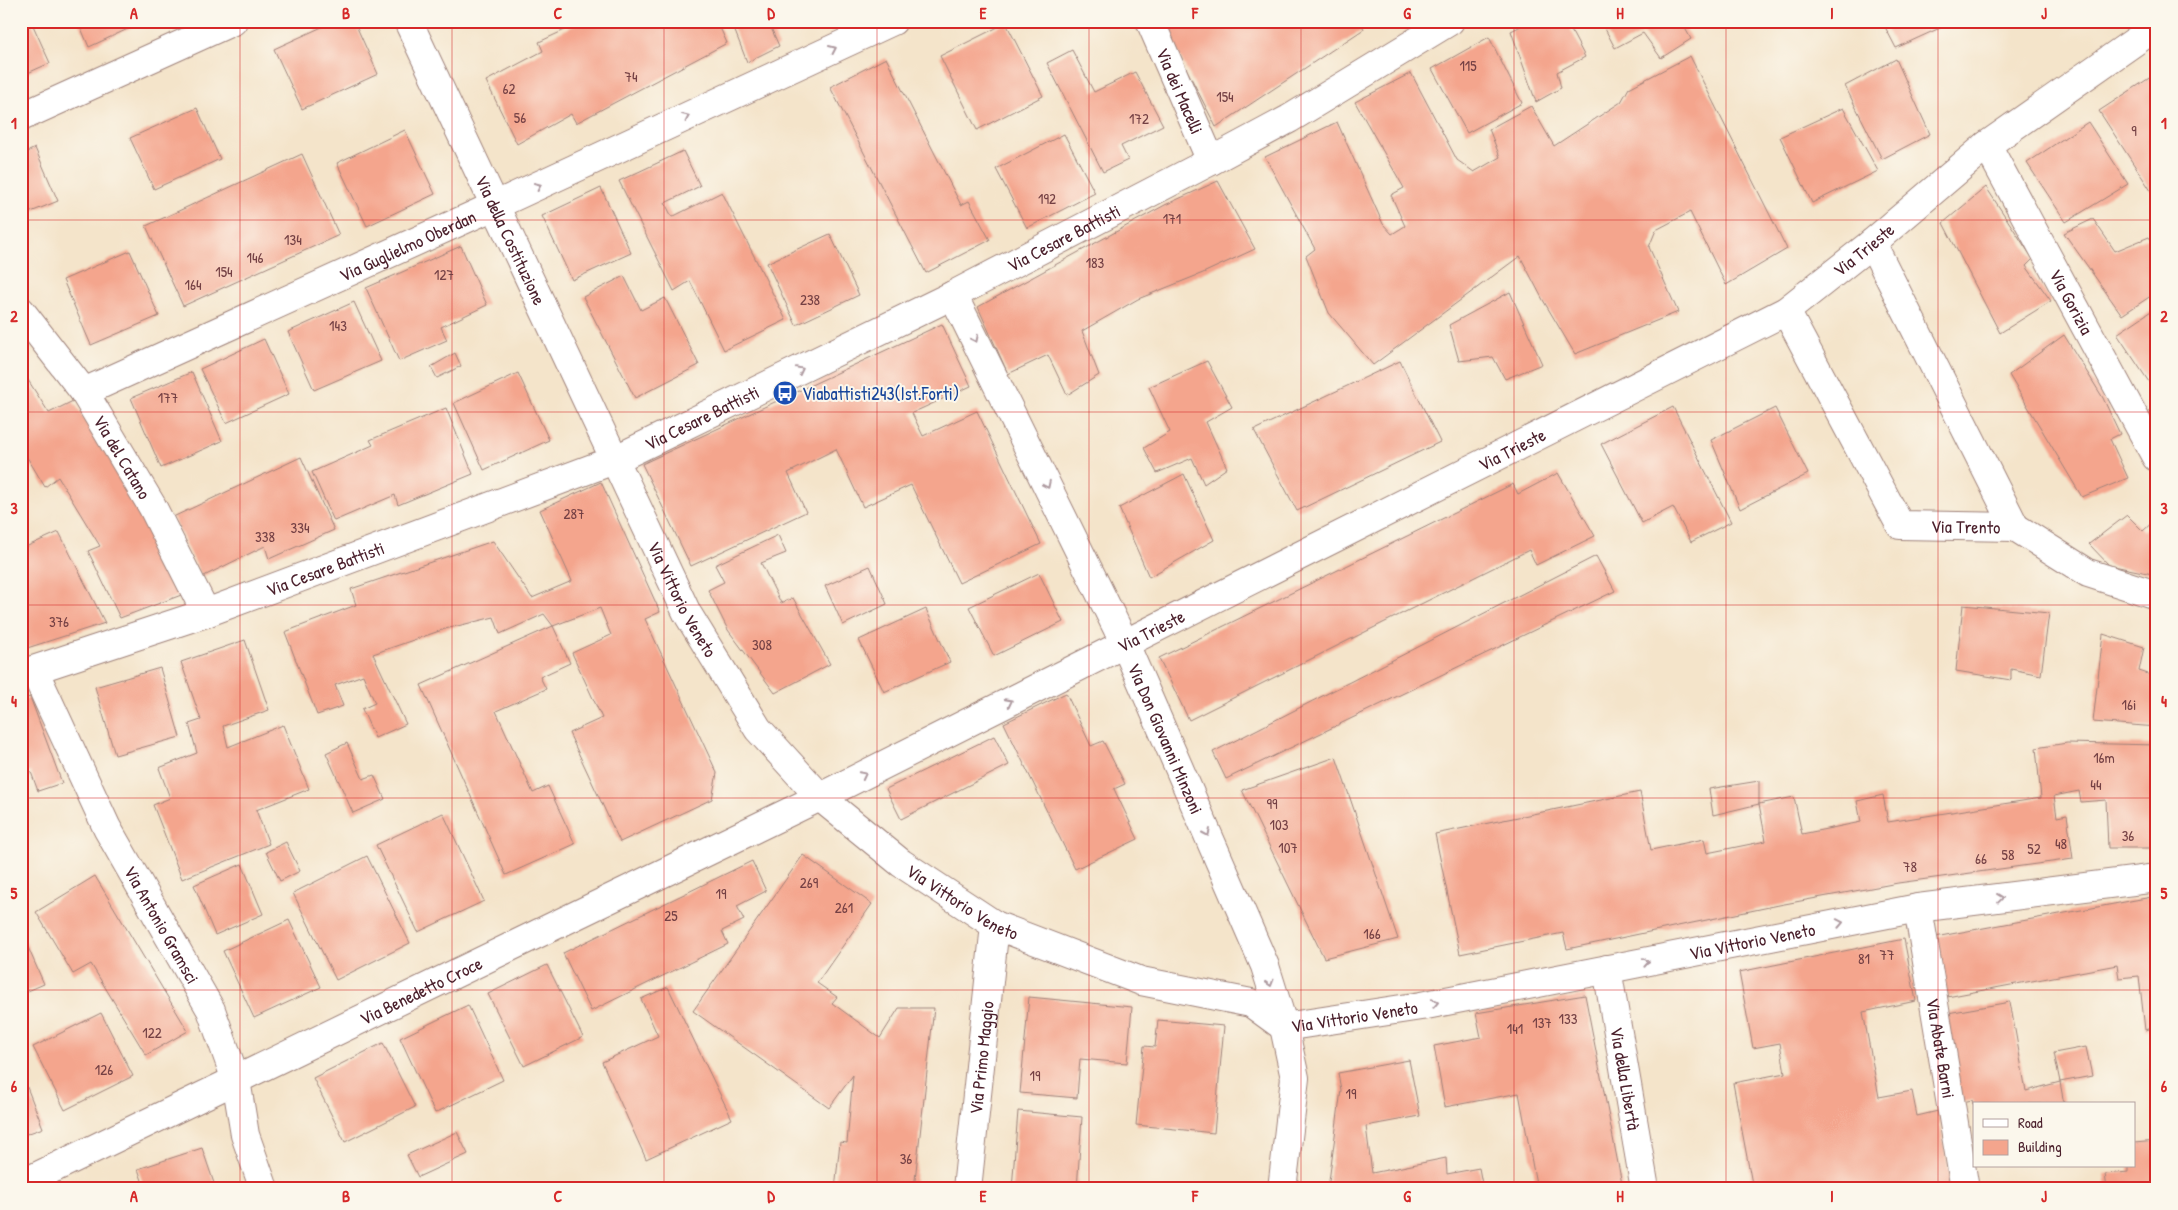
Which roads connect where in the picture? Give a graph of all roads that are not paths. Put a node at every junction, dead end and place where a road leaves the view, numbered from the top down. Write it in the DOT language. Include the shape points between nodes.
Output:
graph roads {
  1 [pos="233,21"];
  2 [pos="408,21"];
  3 [pos="894,21"];
  4 [pos="1150,21"];
  5 [pos="1450,21"];
  6 [pos="2157,26"];
  7 [pos="21,117"];
  8 [pos="1988,145"];
  9 [pos="1211,161"];
  10 [pos="494,206"];
  11 [pos="1872,243"];
  12 [pos="953,295"];
  13 [pos="21,311"];
  14 [pos="1786,311"];
  15 [pos="84,392"];
  16 [pos="2156,457"];
  17 [pos="614,460"];
  18 [pos="2016,527"];
  19 [pos="2156,595"];
  20 [pos="206,613"];
  21 [pos="1125,644"];
  22 [pos="27,672"];
  23 [pos="820,797"];
  24 [pos="2157,878"];
  25 [pos="1918,908"];
  26 [pos="995,925"];
  27 [pos="1607,969"];
  28 [pos="1284,1027"];
  29 [pos="236,1080"];
  30 [pos="21,1184"];
  31 [pos="264,1189"];
  32 [pos="967,1189"];
  33 [pos="1282,1189"];
  34 [pos="1645,1189"];
  35 [pos="1965,1189"];
  1 -- 7 [label="street"];
  2 -- 10 [label="street, Via della Costituzione"];
  10 -- 3 [label="street, Via Guglielmo Oberdan, one-way"];
  4 -- 9 [label="street, Via dei Macelli"];
  5 -- 9 [label="street, Via Cesare Battisti" via="1290,119"];
  6 -- 8 [label="street, Via Trieste"];
  8 -- 11 [label="street, Via Trieste"];
  8 -- 16 [label="street, Via Gorizia"];
  9 -- 12 [label="street, Via Cesare Battisti"];
  10 -- 15 [label="street, Via Guglielmo Oberdan"];
  10 -- 17 [label="street, Via della Costituzione"];
  11 -- 14 [label="street, Via Trieste"];
  11 -- 18 [label="street, Via Trento"];
  17 -- 12 [label="street, Via Cesare Battisti, one-way"];
  12 -- 21 [label="street, Via Don Giovanni Minzoni, one-way"];
  13 -- 15 [label="street, Via del Catano"];
  14 -- 18 [label="street, Via Trento" via="1900,525"];
  14 -- 21 [label="street, Via Trieste"];
  15 -- 20 [label="street, Via del Catano" via="152,506"];
  17 -- 20 [label="street, Via Cesare Battisti"];
  17 -- 23 [label="street, Via Vittorio Veneto" via="702,638 758,729"];
  18 -- 19 [label="street" via="2088,574"];
  20 -- 22 [label="street, Via Cesare Battisti"];
  23 -- 21 [label="street, Via Trieste, one-way"];
  21 -- 28 [label="street, Via Don Giovanni Minzoni, one-way" via="1265,966"];
  22 -- 29 [label="street, Via Antonio Gramsci" via="107,828 211,1010"];
  23 -- 26 [label="street, Via Vittorio Veneto" via="901,863"];
  23 -- 29 [label="street, Via Benedetto Croce"];
  25 -- 24 [label="street, Via Vittorio Veneto, one-way"];
  27 -- 25 [label="street, Via Vittorio Veneto, one-way"];
  25 -- 35 [label="street, Via Abate Barni"];
  26 -- 28 [label="street, Via Vittorio Veneto" via="1141,981 1251,1003"];
  26 -- 32 [label="street, Via Primo Maggio"];
  28 -- 27 [label="street, Via Vittorio Veneto, one-way" via="1420,1006"];
  27 -- 34 [label="street, Via della Libertà"];
  28 -- 33 [label="street, Via Don Giovanni Minzoni" via="1295,1078"];
  29 -- 30 [label="street, Via Benedetto Croce"];
  29 -- 31 [label="street, Via Antonio Gramsci" via="245,1135"];
}
